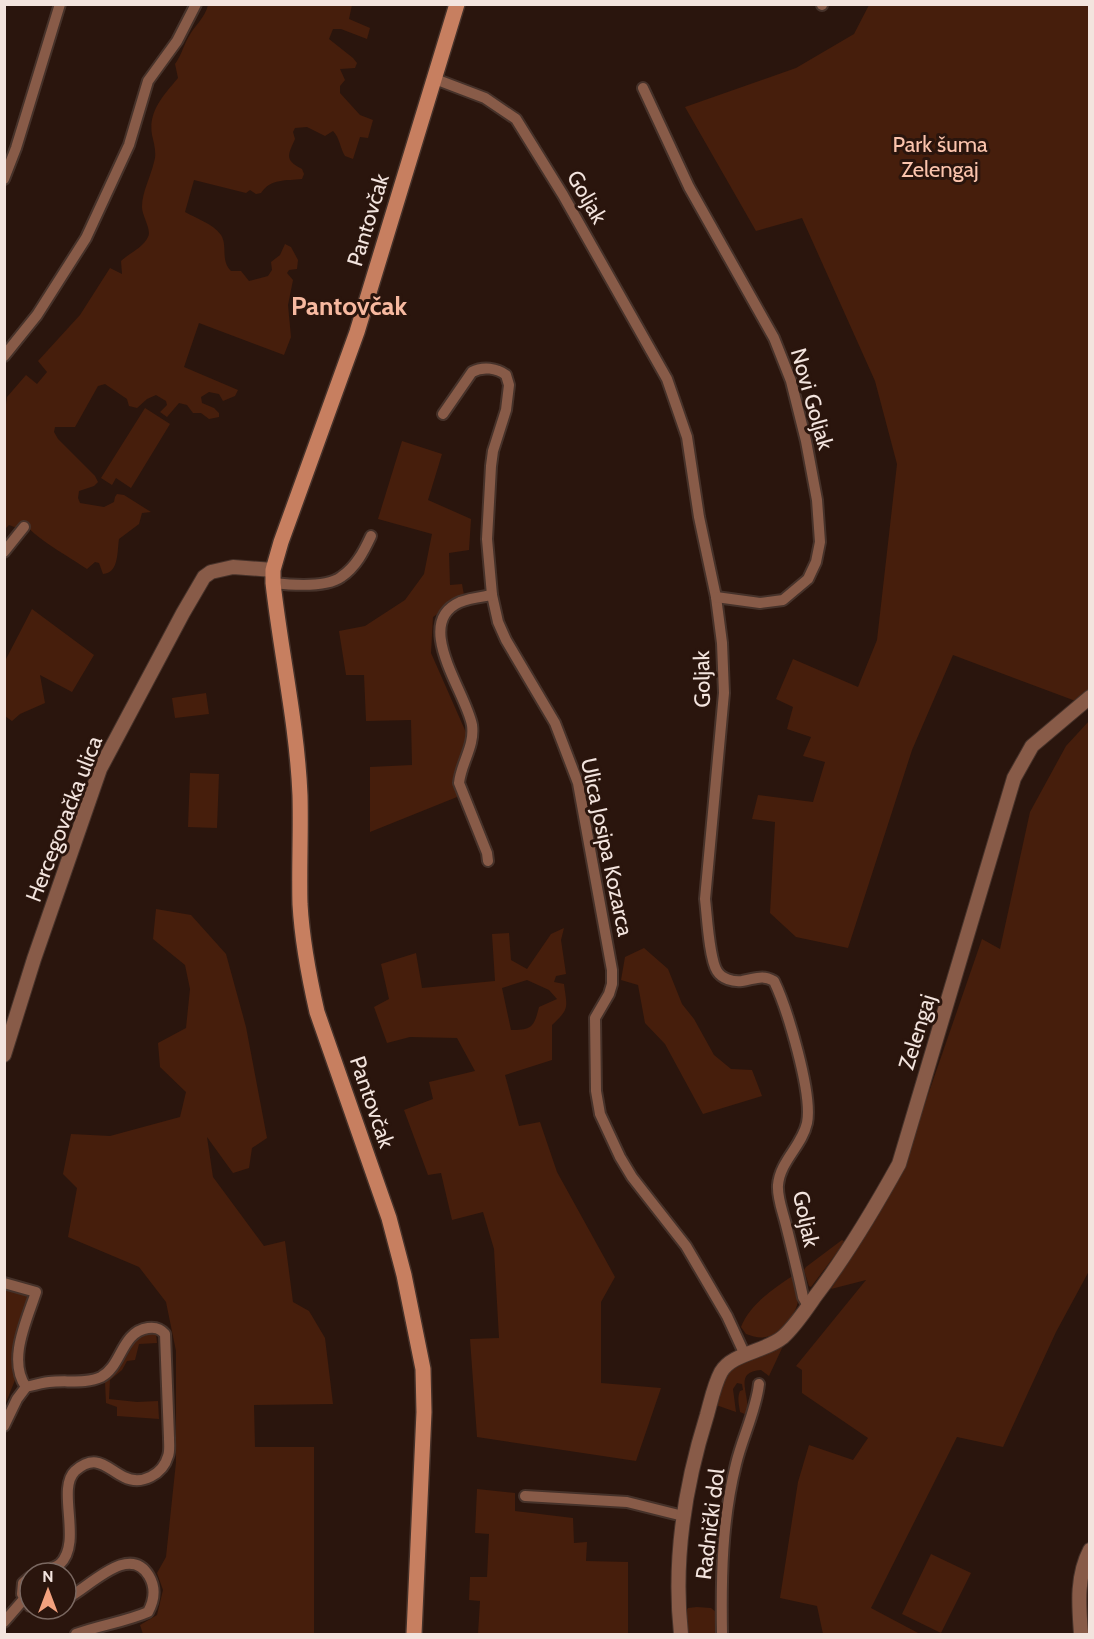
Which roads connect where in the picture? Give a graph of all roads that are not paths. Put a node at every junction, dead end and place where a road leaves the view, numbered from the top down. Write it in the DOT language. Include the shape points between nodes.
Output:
graph roads {
  1 [pos="60,4"];
  2 [pos="196,4"];
  3 [pos="457,4"];
  4 [pos="435,79"];
  5 [pos="643,88"];
  6 [pos="4,179"];
  7 [pos="4,356"];
  8 [pos="443,414"];
  9 [pos="24,527"];
  10 [pos="371,536"];
  11 [pos="4,552"];
  12 [pos="273,576"];
  13 [pos="492,596"];
  14 [pos="716,597"];
  15 [pos="1089,697"];
  16 [pos="488,861"];
  17 [pos="4,1055"];
  18 [pos="4,1283"];
  19 [pos="808,1306"];
  20 [pos="745,1355"];
  21 [pos="759,1384"];
  22 [pos="26,1387"];
  23 [pos="4,1426"];
  24 [pos="525,1496"];
  25 [pos="683,1516"];
  26 [pos="1089,1550"];
  27 [pos="62,1561"];
  28 [pos="78,1593"];
  29 [pos="18,1610"];
  30 [pos="4,1622"];
  31 [pos="76,1635"];
  32 [pos="414,1635"];
  33 [pos="681,1635"];
  34 [pos="722,1635"];
  35 [pos="1081,1635"];
  1 -- 6 [label="street"];
  2 -- 7 [label="street" via="177,41 148,81 129,145 86,238 37,315"];
  3 -- 4 [label="main road, Pantovčak"];
  4 -- 12 [label="main road, Pantovčak" via="357,332 280,542"];
  4 -- 14 [label="street, Goljak" via="485,98 516,119 667,379 687,437"];
  5 -- 14 [label="street, Novi Goljak" via="689,187 774,338 791,381 817,500 820,542 808,579 783,600 760,603"];
  8 -- 13 [label="street, Ulica Josipa Kozarca" via="472,372 493,369 506,375 506,410 491,466 487,539"];
  9 -- 11 [label="street"];
  10 -- 12 [label="street" via="359,559 340,578 304,587"];
  12 -- 17 [label="street, Hercegovačka ulica" via="233,567 211,572 204,576 183,613 100,769"];
  12 -- 32 [label="main road, Pantovčak" via="297,752 300,905 312,988 389,1218 423,1369"];
  13 -- 16 [label="street" via="469,599 452,607 442,620 440,631 442,649 472,727 459,783"];
  13 -- 20 [label="street, Ulica Josipa Kozarca" via="506,640 567,750 582,800 612,970 609,994 595,1018 600,1114 632,1178 686,1246"];
  14 -- 19 [label="street, Goljak" via="724,693 705,899 708,929 716,970 722,977 741,981 761,976 774,981 800,1062 807,1123 781,1172 778,1193"];
  15 -- 19 [label="street, Zelengaj" via="1032,746 1014,778 899,1164 846,1255"];
  18 -- 22 [label="street" via="36,1292 17,1363 19,1378"];
  19 -- 20 [label="street, Zelengaj" via="783,1337"];
  20 -- 25 [label="street, Zelengaj" via="729,1363 718,1380 700,1436"];
  21 -- 34 [label="street, Radnički dol" via="736,1463 724,1529"];
  22 -- 23 [label="street"];
  22 -- 27 [label="street" via="98,1378 108,1372 129,1337 153,1327 165,1334 169,1455 165,1464 161,1472 137,1480 95,1462 75,1472 68,1485 70,1542"];
  24 -- 25 [label="street" via="627,1503"];
  25 -- 33 [label="street, Zelengaj" via="678,1612"];
  26 -- 35 [label="street" via="1079,1589"];
  28 -- 31 [label="street" via="123,1563 136,1564 145,1569 152,1581 153,1603 148,1612 136,1617"];
  29 -- 30 [label="street"];
}
